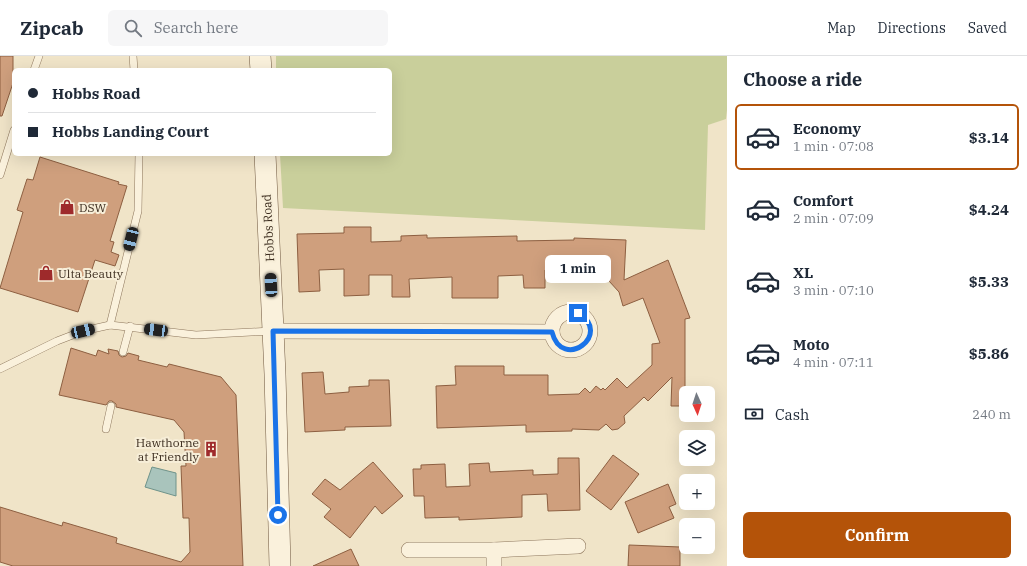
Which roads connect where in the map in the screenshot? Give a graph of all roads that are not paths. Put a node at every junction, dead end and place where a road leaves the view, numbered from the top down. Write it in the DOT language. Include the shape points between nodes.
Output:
graph roads {
  1 [pos="39,56"];
  2 [pos="133,56"];
  3 [pos="260,56"];
  4 [pos="35,68"];
  5 [pos="134,68"];
  6 [pos="261,68"];
  7 [pos="12,134"];
  8 [pos="3,153"];
  9 [pos="139,156"];
  10 [pos="265,156"];
  11 [pos="0,175"];
  12 [pos="110,325"];
  13 [pos="130,326"];
  14 [pos="273,331"];
  15 [pos="552,332"];
  16 [pos="123,352"];
  17 [pos="0,369"];
  18 [pos="112,406"];
  19 [pos="106,429"];
  20 [pos="578,546"];
  21 [pos="408,550"];
  22 [pos="494,550"];
  23 [pos="280,566"];
  24 [pos="494,566"];
  1 -- 4 [label="lane"];
  2 -- 5 [label="lane"];
  3 -- 6 [label="street"];
  7 -- 8 [label="lane"];
  8 -- 11 [label="lane"];
  9 -- 12 [label="lane" via="138,211"];
  10 -- 14 [label="street, Hobbs Road"];
  12 -- 13 [label="lane"];
  12 -- 17 [label="lane" via="83,331 57,341"];
  13 -- 14 [label="lane" via="196,335"];
  13 -- 16 [label="lane"];
  14 -- 15 [label="street"];
  14 -- 23 [label="street, Hobbs Road"];
  18 -- 19 [label="lane"];
  20 -- 22 [label="street"];
  21 -- 22 [label="street"];
  22 -- 24 [label="street"];
}
